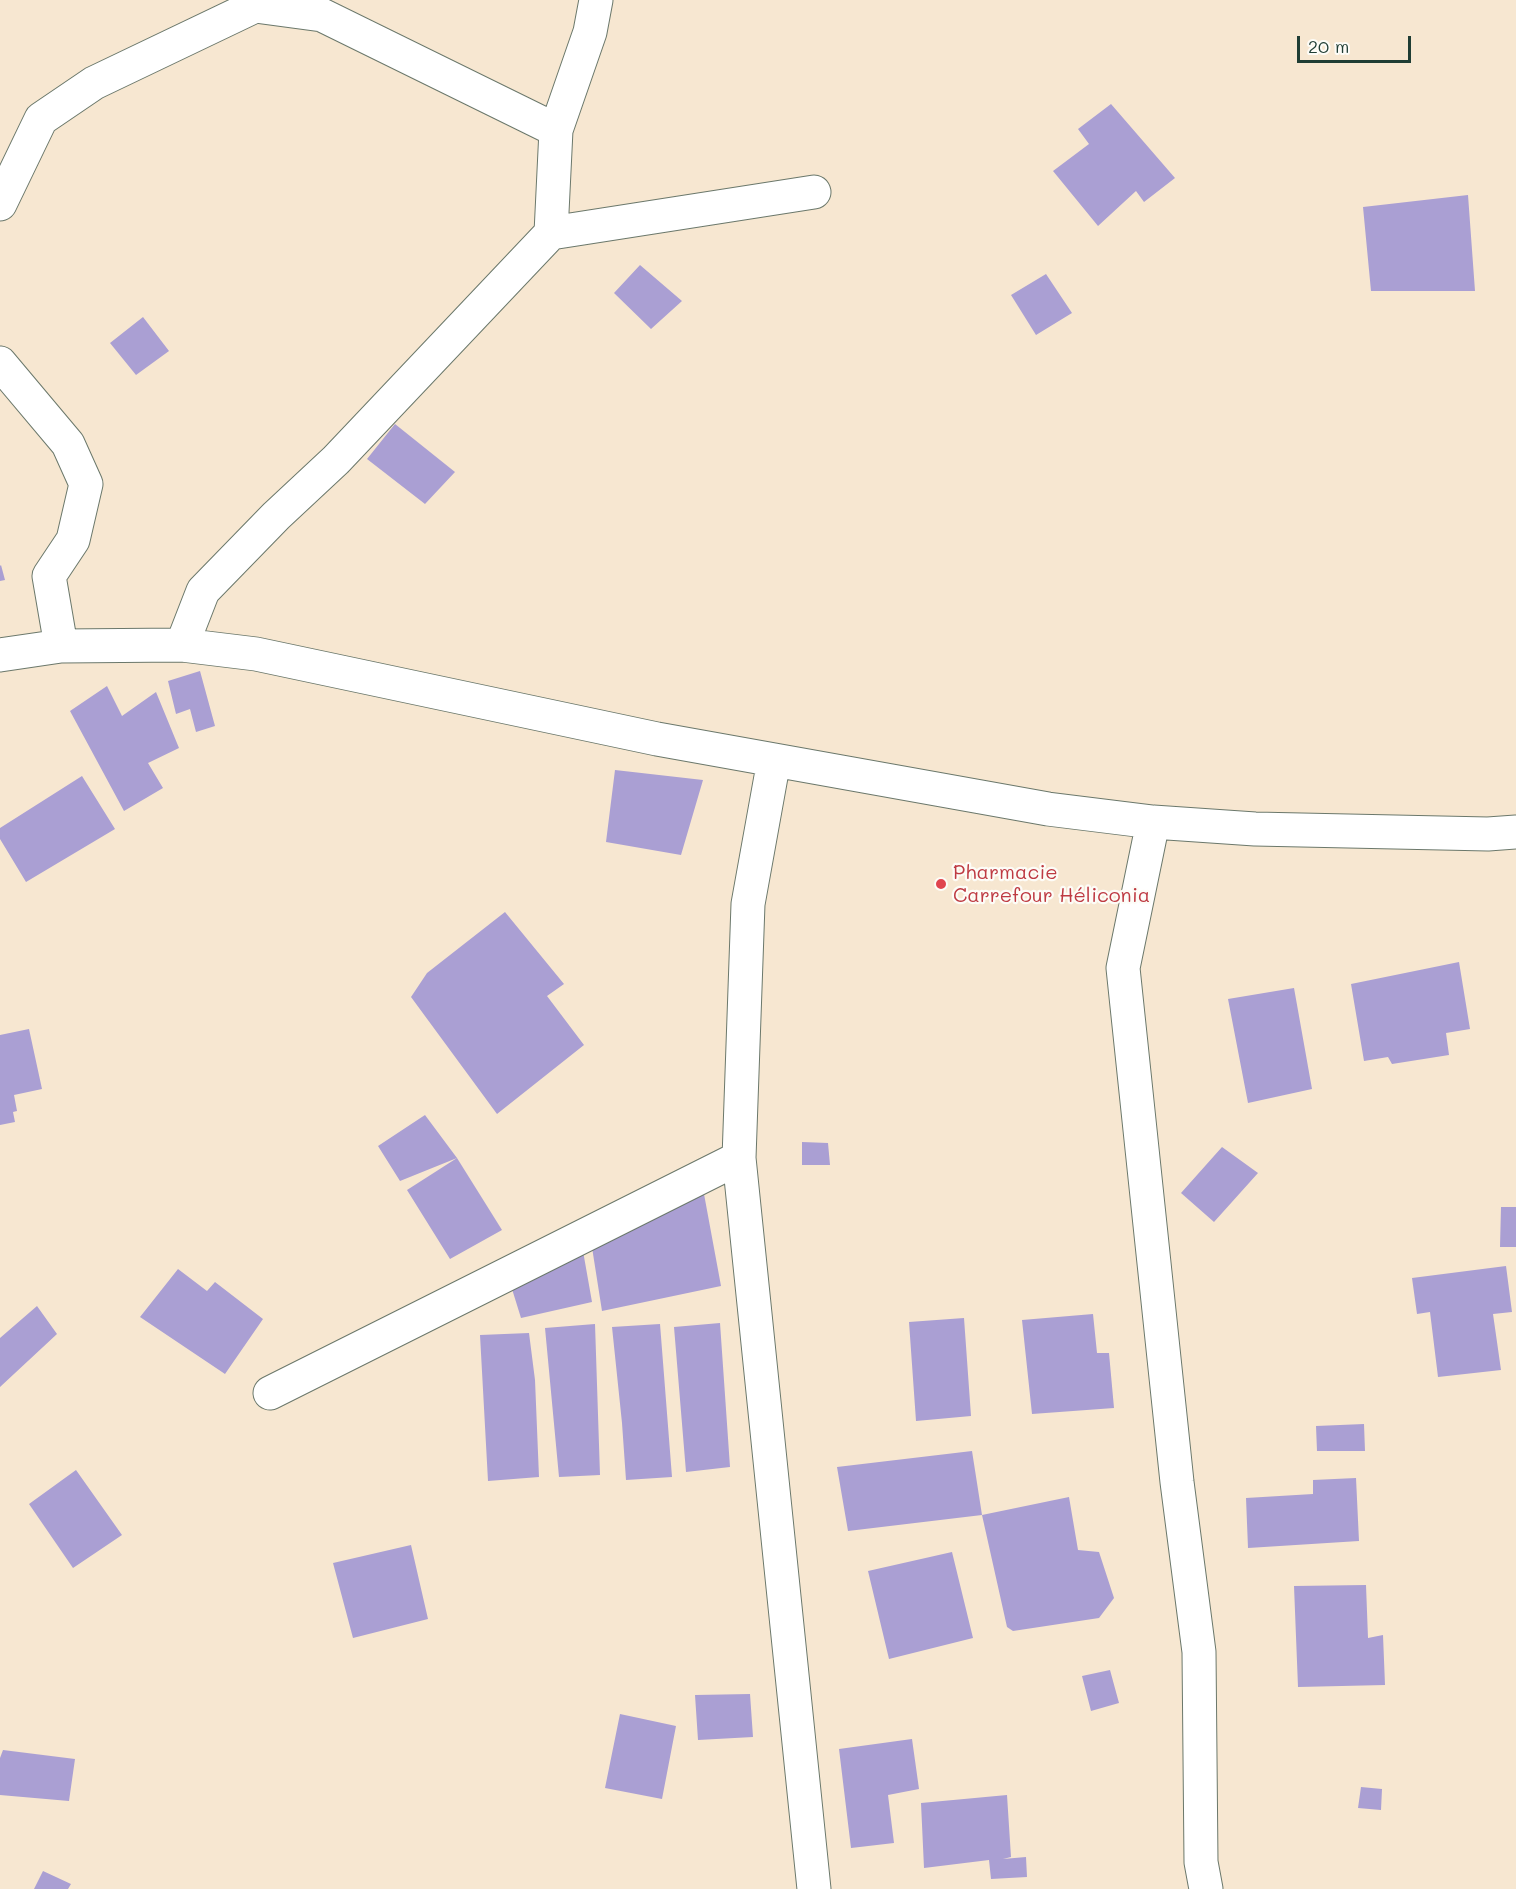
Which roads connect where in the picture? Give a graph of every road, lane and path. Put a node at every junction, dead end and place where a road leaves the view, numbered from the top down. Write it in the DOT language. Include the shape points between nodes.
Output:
graph roads {
  1 [pos="596,0"];
  2 [pos="252,3"];
  3 [pos="556,130"];
  4 [pos="814,192"];
  5 [pos="0,204"];
  6 [pos="551,233"];
  7 [pos="0,363"];
  8 [pos="182,645"];
  9 [pos="61,646"];
  10 [pos="0,655"];
  11 [pos="774,760"];
  12 [pos="1153,822"];
  13 [pos="1507,830"];
  14 [pos="739,1158"];
  15 [pos="270,1393"];
  16 [pos="814,1889"];
  17 [pos="1206,1889"];
  1 -- 3 [label="street" via="590,32"];
  2 -- 3 [label="street" via="322,15"];
  2 -- 5 [label="street" via="94,83 41,119"];
  3 -- 6 [label="street"];
  4 -- 6 [label="street"];
  6 -- 8 [label="street" via="336,460 203,591"];
  7 -- 9 [label="street" via="68,444 86,484 73,540 49,576"];
  8 -- 9 [label="street"];
  8 -- 11 [label="street" via="267,656"];
  9 -- 10 [label="street"];
  11 -- 12 [label="street" via="1048,808"];
  11 -- 14 [label="street" via="748,904"];
  12 -- 13 [label="street" via="1255,829"];
  12 -- 17 [label="street" via="1123,968 1177,1482 1199,1653 1201,1862"];
  14 -- 15 [label="street"];
  14 -- 16 [label="street"];
}
